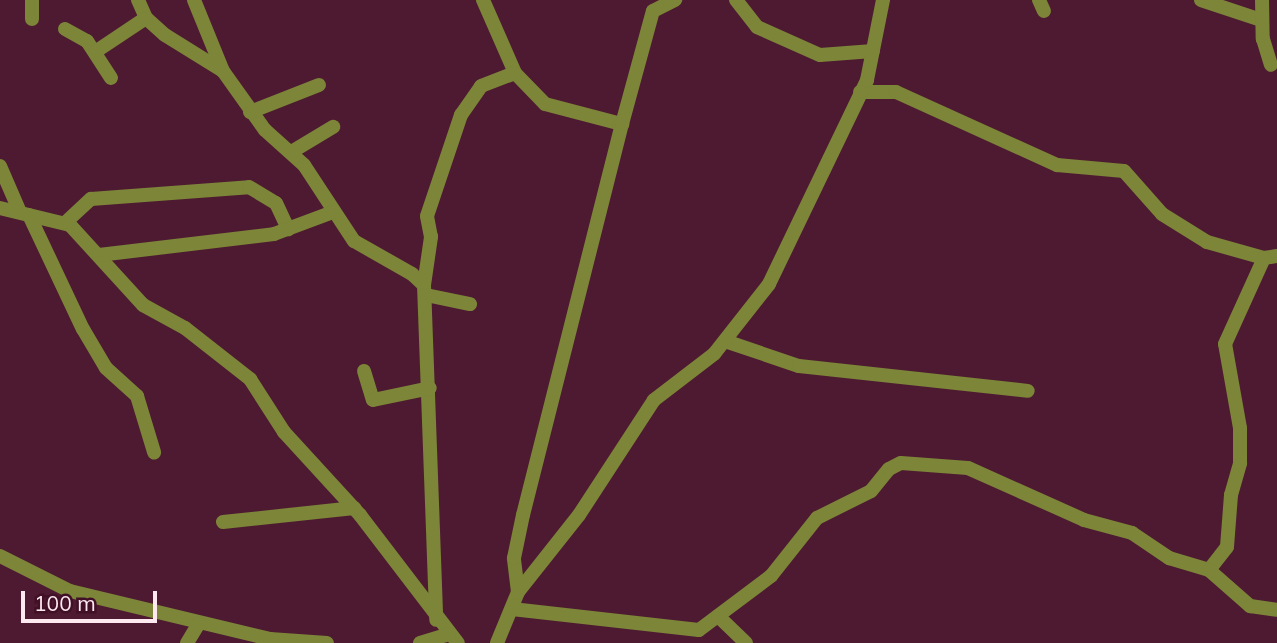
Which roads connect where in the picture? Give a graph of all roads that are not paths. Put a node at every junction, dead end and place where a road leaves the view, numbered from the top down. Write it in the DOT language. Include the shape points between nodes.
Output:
graph roads {
  1 [pos="32,0"];
  2 [pos="138,0"];
  3 [pos="194,0"];
  4 [pos="484,0"];
  5 [pos="675,0"];
  6 [pos="736,0"];
  7 [pos="883,0"];
  8 [pos="1201,0"];
  9 [pos="1262,0"];
  10 [pos="146,18"];
  11 [pos="32,19"];
  12 [pos="1261,20"];
  13 [pos="65,29"];
  14 [pos="873,51"];
  15 [pos="95,52"];
  16 [pos="1271,65"];
  17 [pos="223,71"];
  18 [pos="515,73"];
  19 [pos="111,78"];
  20 [pos="319,85"];
  21 [pos="860,92"];
  22 [pos="250,112"];
  23 [pos="622,124"];
  24 [pos="333,127"];
  25 [pos="293,151"];
  26 [pos="0,166"];
  27 [pos="0,208"];
  28 [pos="333,212"];
  29 [pos="24,213"];
  30 [pos="66,222"];
  31 [pos="288,229"];
  32 [pos="99,256"];
  33 [pos="1271,257"];
  34 [pos="425,290"];
  35 [pos="470,304"];
  36 [pos="725,341"];
  37 [pos="364,370"];
  38 [pos="430,388"];
  39 [pos="1028,391"];
  40 [pos="154,452"];
  41 [pos="354,508"];
  42 [pos="223,522"];
  43 [pos="0,556"];
  44 [pos="1209,570"];
  45 [pos="518,592"];
  46 [pos="512,609"];
  47 [pos="1277,610"];
  48 [pos="718,616"];
  49 [pos="436,620"];
  50 [pos="199,623"];
  51 [pos="454,639"];
  52 [pos="187,643"];
  53 [pos="327,643"];
  54 [pos="420,643"];
  55 [pos="497,643"];
  56 [pos="746,643"];
  1 -- 11 [label="street"];
  2 -- 10 [label="street"];
  3 -- 17 [label="street"];
  4 -- 18 [label="street"];
  5 -- 23 [label="street" via="653,11"];
  6 -- 14 [label="street" via="757,27 820,55"];
  7 -- 14 [label="street"];
  8 -- 12 [label="street"];
  9 -- 12 [label="street"];
  10 -- 15 [label="street"];
  10 -- 17 [label="street" via="200,61"];
  12 -- 16 [label="street"];
  13 -- 15 [label="street" via="88,41"];
  14 -- 21 [label="street"];
  15 -- 19 [label="street"];
  17 -- 22 [label="street"];
  18 -- 23 [label="street" via="554,108"];
  18 -- 34 [label="street" via="481,86 461,115 427,216 431,237"];
  20 -- 22 [label="street"];
  21 -- 33 [label="street" via="896,92 1057,164 1124,171 1162,214 1207,242"];
  21 -- 36 [label="street" via="769,284"];
  22 -- 25 [label="street"];
  23 -- 45 [label="street" via="523,515 514,558"];
  24 -- 25 [label="street"];
  25 -- 28 [label="street"];
  26 -- 29 [label="street"];
  27 -- 29 [label="street"];
  28 -- 31 [label="street"];
  28 -- 34 [label="street" via="354,241 412,274"];
  29 -- 30 [label="street"];
  29 -- 40 [label="street" via="88,339 106,368 137,396"];
  30 -- 31 [label="street" via="91,199 248,187 276,203"];
  30 -- 32 [label="street"];
  31 -- 32 [label="street" via="251,238"];
  32 -- 41 [label="street" via="143,305 185,328 250,379 284,432"];
  33 -- 44 [label="street" via="1225,344 1240,428 1240,463 1231,495 1227,547"];
  34 -- 35 [label="street"];
  34 -- 38 [label="street"];
  36 -- 39 [label="street" via="799,366"];
  36 -- 45 [label="street" via="654,400 579,515"];
  37 -- 38 [label="street" via="373,400"];
  38 -- 49 [label="street"];
  41 -- 42 [label="street"];
  41 -- 49 [label="street"];
  43 -- 50 [label="street" via="70,591"];
  44 -- 47 [label="street" via="1250,606"];
  44 -- 48 [label="street" via="1169,558 1132,533 1084,520 968,468 901,463 888,469 871,491 817,519 771,576"];
  45 -- 46 [label="street"];
  46 -- 48 [label="street" via="694,630 705,628"];
  46 -- 55 [label="street"];
  48 -- 56 [label="street"];
  49 -- 51 [label="street"];
  50 -- 52 [label="street"];
  50 -- 53 [label="street" via="270,639"];
  51 -- 54 [label="street"];
}
